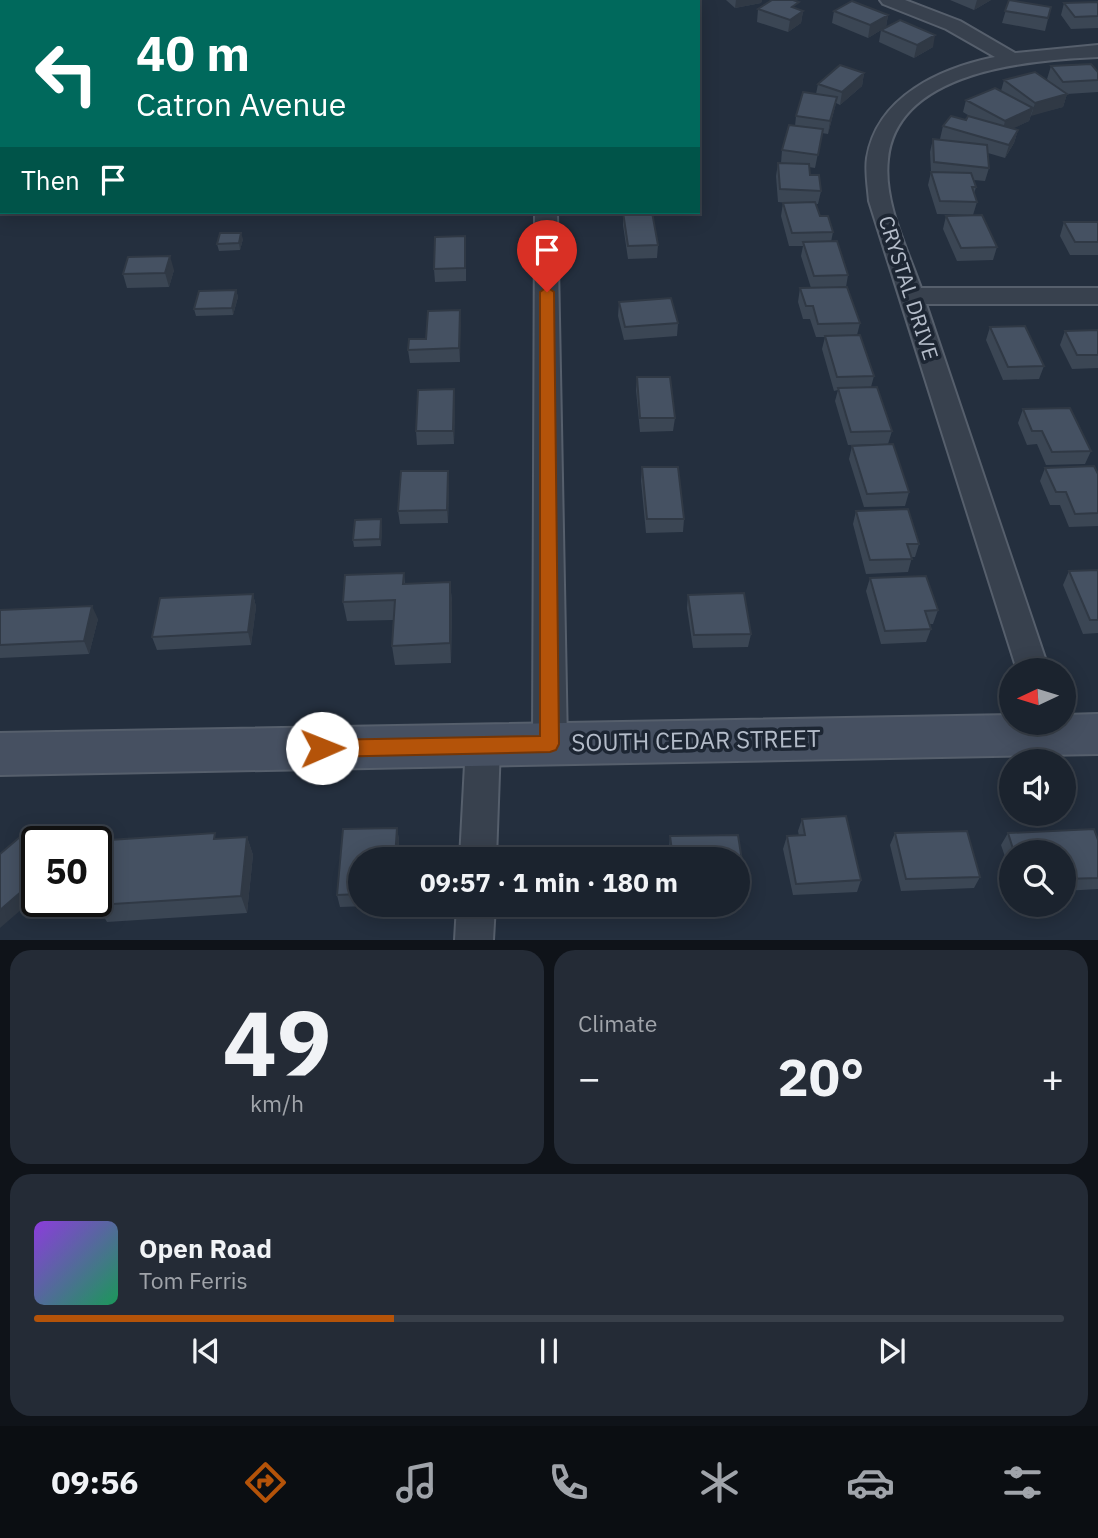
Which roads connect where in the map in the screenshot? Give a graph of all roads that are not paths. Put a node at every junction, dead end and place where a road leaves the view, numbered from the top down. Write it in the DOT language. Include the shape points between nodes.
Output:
graph roads {
  1 [pos="889,0"];
  2 [pos="1098,51"];
  3 [pos="1009,57"];
  4 [pos="546,214"];
  5 [pos="909,296"];
  6 [pos="1098,296"];
  7 [pos="1029,658"];
  8 [pos="999,732"];
  9 [pos="550,744"];
  10 [pos="483,746"];
  11 [pos="0,754"];
  12 [pos="479,847"];
  13 [pos="475,917"];
  14 [pos="474,940"];
  1 -- 3 [label="street" via="953,25"];
  2 -- 3 [label="street, CRYSTAL DRIVE"];
  3 -- 5 [label="street, CRYSTAL DRIVE" via="929,86 909,101 881,139 876,184"];
  4 -- 9 [label="street"];
  5 -- 6 [label="street"];
  5 -- 7 [label="street, CRYSTAL DRIVE"];
  8 -- 9 [label="main road, SOUTH CEDAR STREET"];
  9 -- 10 [label="main road, SOUTH CEDAR STREET"];
  10 -- 11 [label="main road, SOUTH CEDAR STREET"];
  10 -- 12 [label="street"];
  13 -- 14 [label="street"];
}
